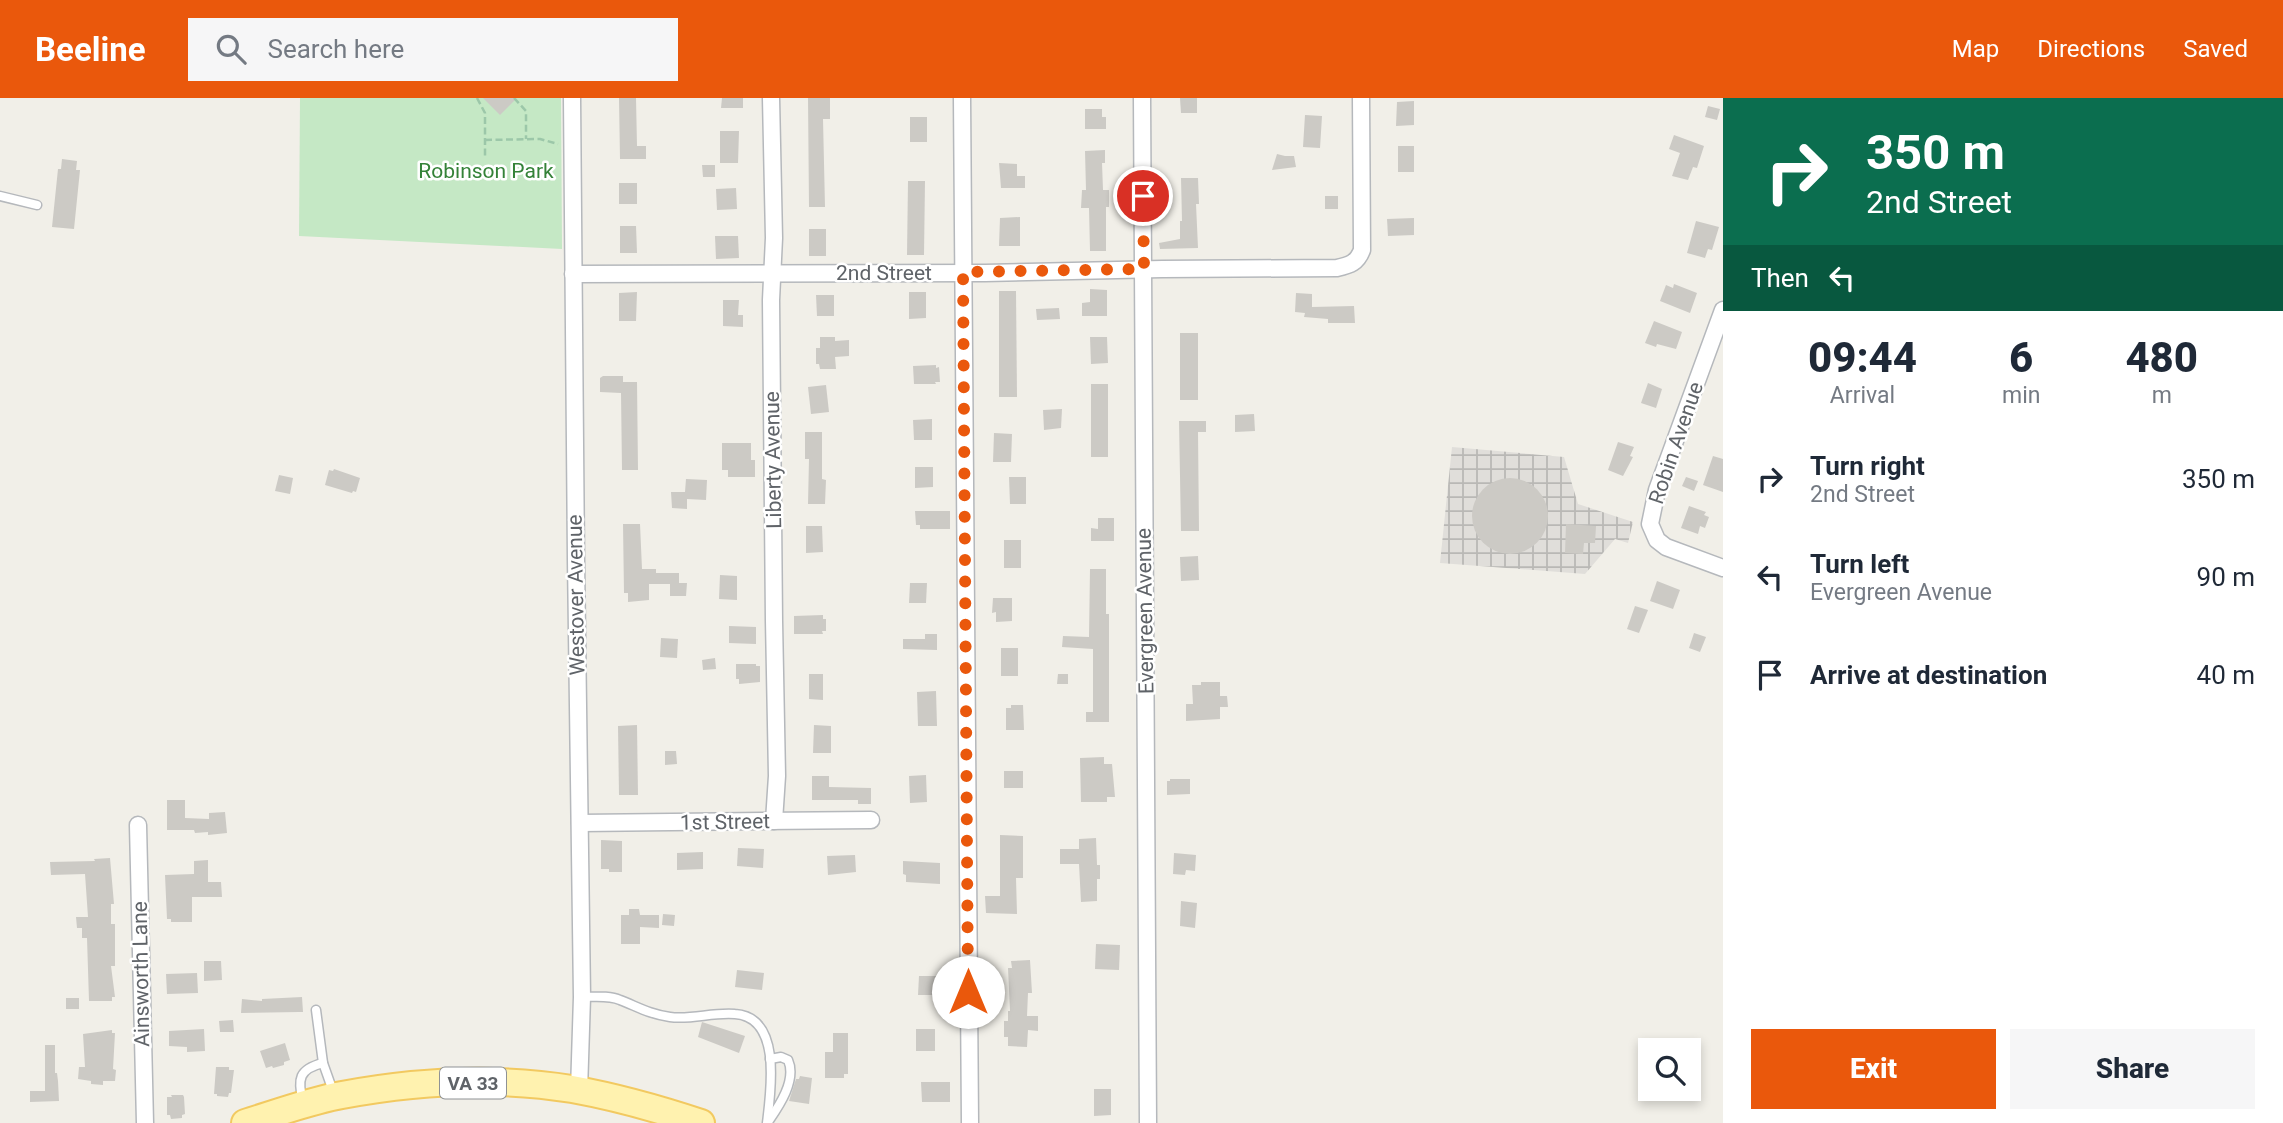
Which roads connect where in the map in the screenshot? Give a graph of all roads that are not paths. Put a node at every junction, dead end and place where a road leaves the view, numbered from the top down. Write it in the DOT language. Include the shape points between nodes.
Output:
graph roads {
  1 [pos="572,98"];
  2 [pos="771,98"];
  3 [pos="962,98"];
  4 [pos="1142,98"];
  5 [pos="1361,98"];
  6 [pos="0,196"];
  7 [pos="37,205"];
  8 [pos="1144,269"];
  9 [pos="963,272"];
  10 [pos="573,274"];
  11 [pos="772,274"];
  12 [pos="1723,310"];
  13 [pos="1723,568"];
  14 [pos="871,820"];
  15 [pos="774,821"];
  16 [pos="580,823"];
  17 [pos="138,825"];
  18 [pos="582,997"];
  19 [pos="316,1010"];
  20 [pos="770,1059"];
  21 [pos="323,1063"];
  22 [pos="579,1091"];
  23 [pos="335,1097"];
  24 [pos="304,1105"];
  25 [pos="145,1123"];
  26 [pos="245,1123"];
  27 [pos="701,1123"];
  28 [pos="767,1123"];
  29 [pos="970,1123"];
  30 [pos="1148,1123"];
  1 -- 10 [label="street, Westover Avenue"];
  2 -- 11 [label="street, Liberty Avenue"];
  3 -- 9 [label="street"];
  4 -- 8 [label="street, Evergreen Avenue"];
  5 -- 8 [label="street, 2nd Street" via="1362,250 1349,265"];
  6 -- 7 [label="lane"];
  8 -- 9 [label="street, 2nd Street"];
  8 -- 30 [label="street, Evergreen Avenue"];
  9 -- 11 [label="street, 2nd Street"];
  9 -- 29 [label="street"];
  10 -- 11 [label="street, 2nd Street"];
  10 -- 16 [label="street, Westover Avenue"];
  11 -- 15 [label="street, Liberty Avenue" via="778,776"];
  12 -- 13 [label="street, Robin Avenue" via="1657,490 1650,524 1666,547"];
  14 -- 15 [label="street, 1st Street"];
  15 -- 16 [label="street, 1st Street"];
  16 -- 18 [label="street, Westover Avenue"];
  17 -- 25 [label="street, Ainsworth Lane"];
  18 -- 20 [label="lane" via="618,999 674,1018 753,1017 765,1033"];
  18 -- 22 [label="street, Westover Avenue"];
  19 -- 21 [label="lane"];
  20 -- 28 [label="lane"];
  20 -- 28 [label="lane" via="781,1057 791,1067 783,1100"];
  21 -- 23 [label="lane"];
  21 -- 24 [label="lane" via="303,1073 298,1085"];
  22 -- 23 [label="main road, VA 33" via="439,1083"];
  22 -- 27 [label="main road, VA 33"];
  23 -- 24 [label="main road, VA 33"];
  24 -- 26 [label="main road, VA 33"];
}
